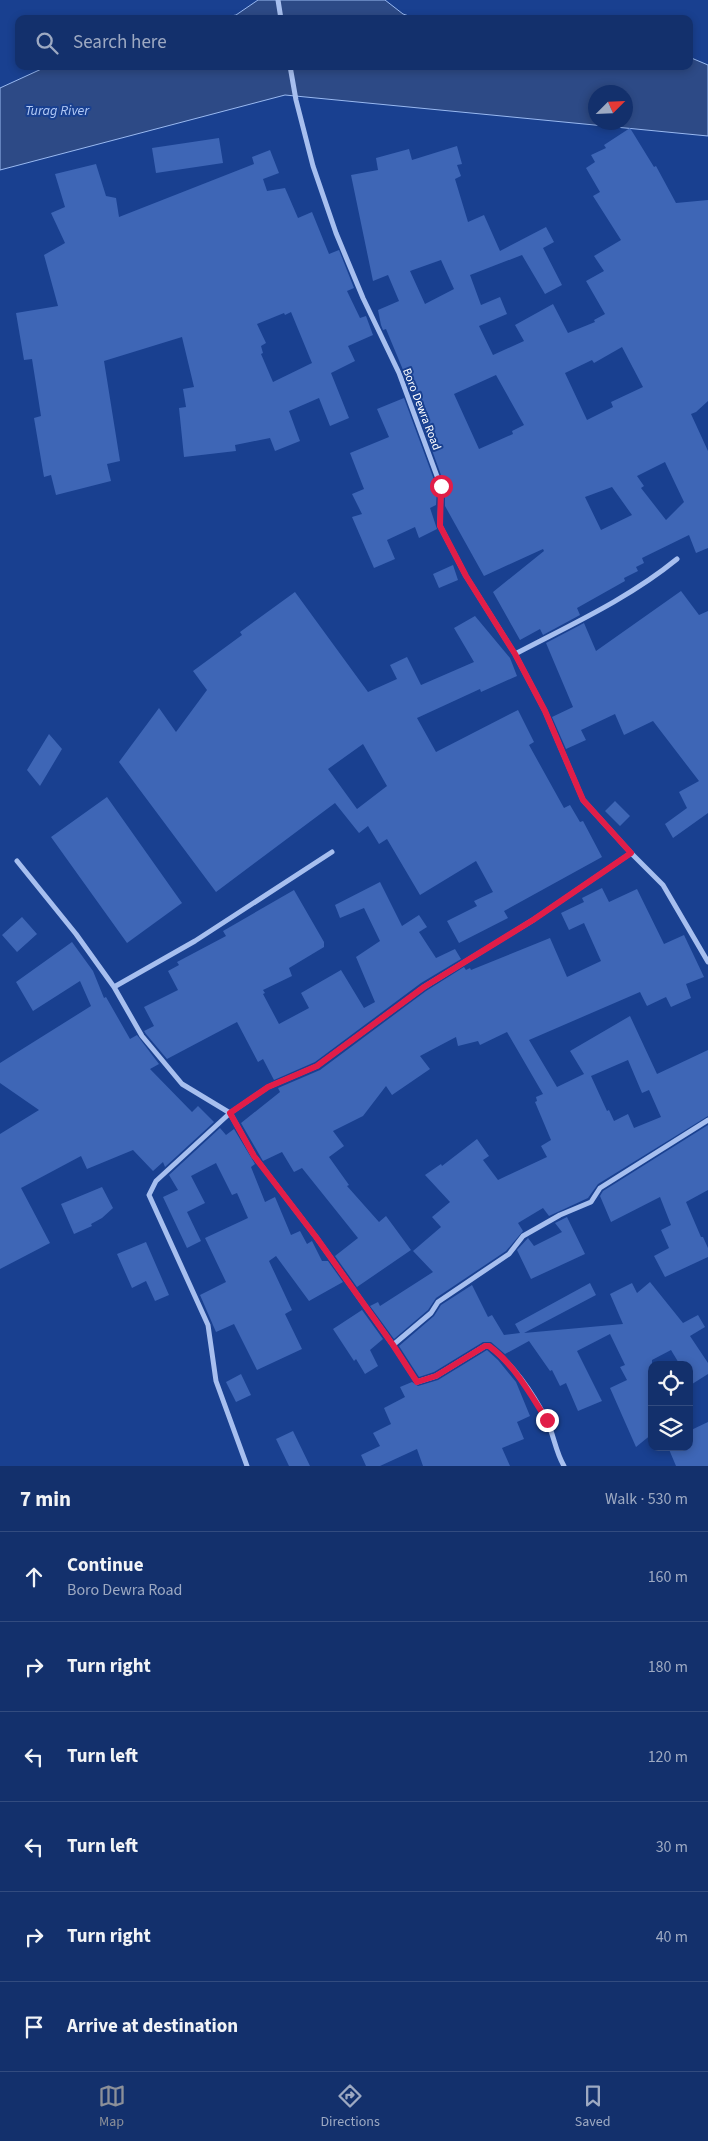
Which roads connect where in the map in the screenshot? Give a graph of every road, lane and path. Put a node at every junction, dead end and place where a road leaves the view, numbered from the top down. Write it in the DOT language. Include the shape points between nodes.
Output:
graph roads {
  1 [pos="278,0"];
  2 [pos="280,15"];
  3 [pos="291,70"];
  4 [pos="676,559"];
  5 [pos="515,654"];
  6 [pos="332,852"];
  7 [pos="631,853"];
  8 [pos="17,862"];
  9 [pos="708,962"];
  10 [pos="114,987"];
  11 [pos="230,1113"];
  12 [pos="708,1120"];
  13 [pos="393,1345"];
  14 [pos="247,1466"];
  15 [pos="564,1466"];
  1 -- 2 [label="street"];
  3 -- 5 [label="street, Boro Dewra Road" via="313,166 336,233 362,298 399,373 441,486 440,526 466,576"];
  4 -- 5 [label="street" via="612,602"];
  5 -- 7 [label="street, Boro Dewra Road" via="545,711 583,800"];
  6 -- 10 [label="street" via="195,941"];
  7 -- 9 [label="street, Boro Dewra Road" via="664,885"];
  7 -- 11 [label="street" via="533,920 424,987 317,1066 268,1087"];
  8 -- 10 [label="street"];
  10 -- 11 [label="street" via="142,1036 182,1084"];
  11 -- 13 [label="street" via="254,1156"];
  11 -- 14 [label="street" via="156,1181 148,1195 208,1325 216,1381"];
  12 -- 13 [label="street" via="600,1188 591,1202 523,1236 509,1254 438,1302"];
  13 -- 15 [label="street" via="417,1382 436,1376 489,1346 523,1382 547,1420"];
}
